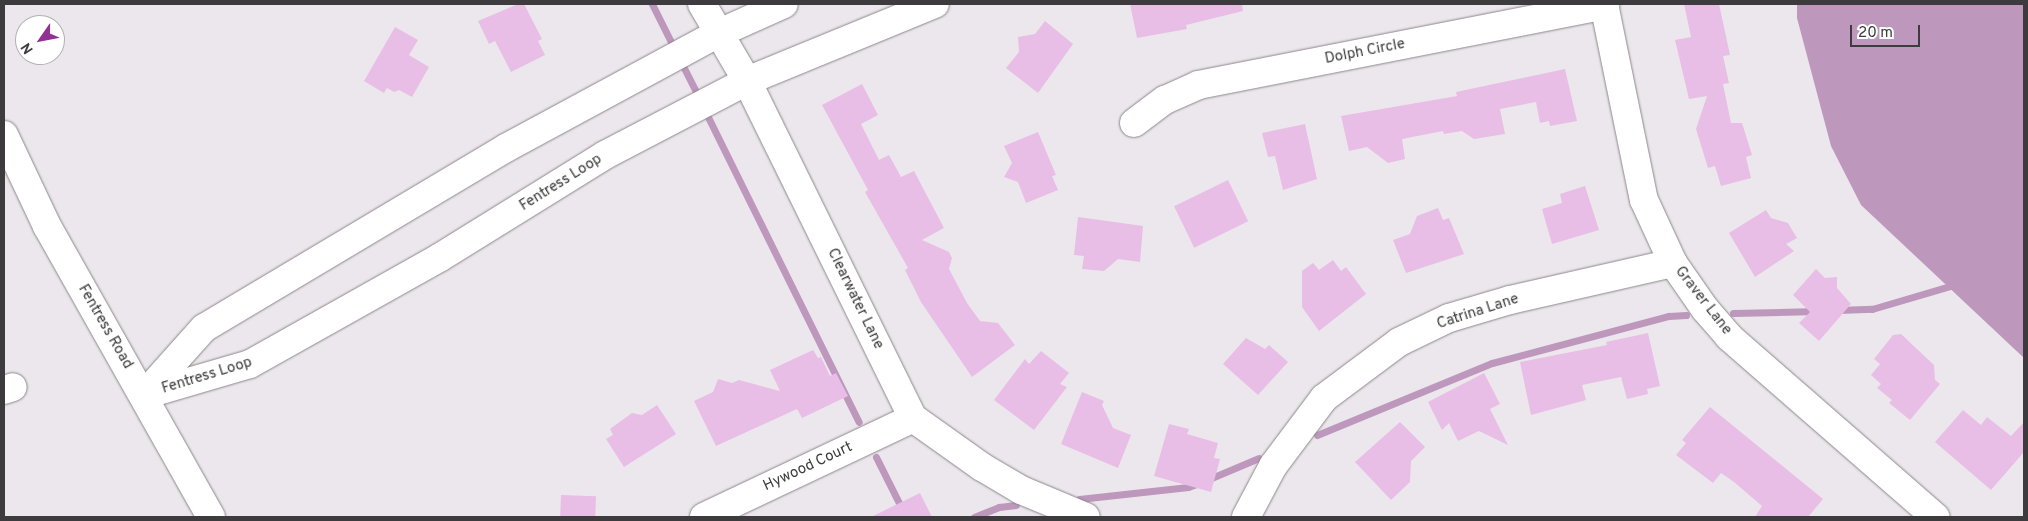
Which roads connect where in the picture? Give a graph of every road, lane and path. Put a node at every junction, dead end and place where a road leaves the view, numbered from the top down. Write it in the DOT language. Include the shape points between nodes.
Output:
graph roads {
  1 [pos="702,4"];
  2 [pos="784,4"];
  3 [pos="935,4"];
  4 [pos="1605,4"];
  5 [pos="717,34"];
  6 [pos="747,81"];
  7 [pos="1134,123"];
  8 [pos="4,135"];
  9 [pos="1673,263"];
  10 [pos="144,395"];
  11 [pos="913,418"];
  12 [pos="211,517"];
  13 [pos="704,517"];
  14 [pos="1086,517"];
  15 [pos="1246,517"];
  16 [pos="1935,517"];
  1 -- 5 [label="street, Clearwater Lane"];
  2 -- 5 [label="street, Fentress Loop"];
  3 -- 6 [label="street, Fentress Loop"];
  4 -- 7 [label="street, Dolph Circle" via="1198,85 1165,100"];
  4 -- 9 [label="street, Graver Lane" via="1644,200"];
  5 -- 6 [label="street, Clearwater Lane"];
  5 -- 10 [label="street, Fentress Loop" via="506,148 204,328"];
  6 -- 10 [label="street, Fentress Loop" via="605,155 439,258 250,364"];
  6 -- 11 [label="street, Clearwater Lane"];
  8 -- 10 [label="street, Fentress Road" via="47,226"];
  9 -- 15 [label="street, Catrina Lane" via="1510,300 1449,318 1399,342 1324,398 1273,466"];
  9 -- 16 [label="street, Graver Lane" via="1705,309 1729,336"];
  10 -- 12 [label="street, Fentress Road"];
  11 -- 13 [label="street, Hywood Court"];
  11 -- 14 [label="street, Clearwater Lane" via="1021,490"];
}
